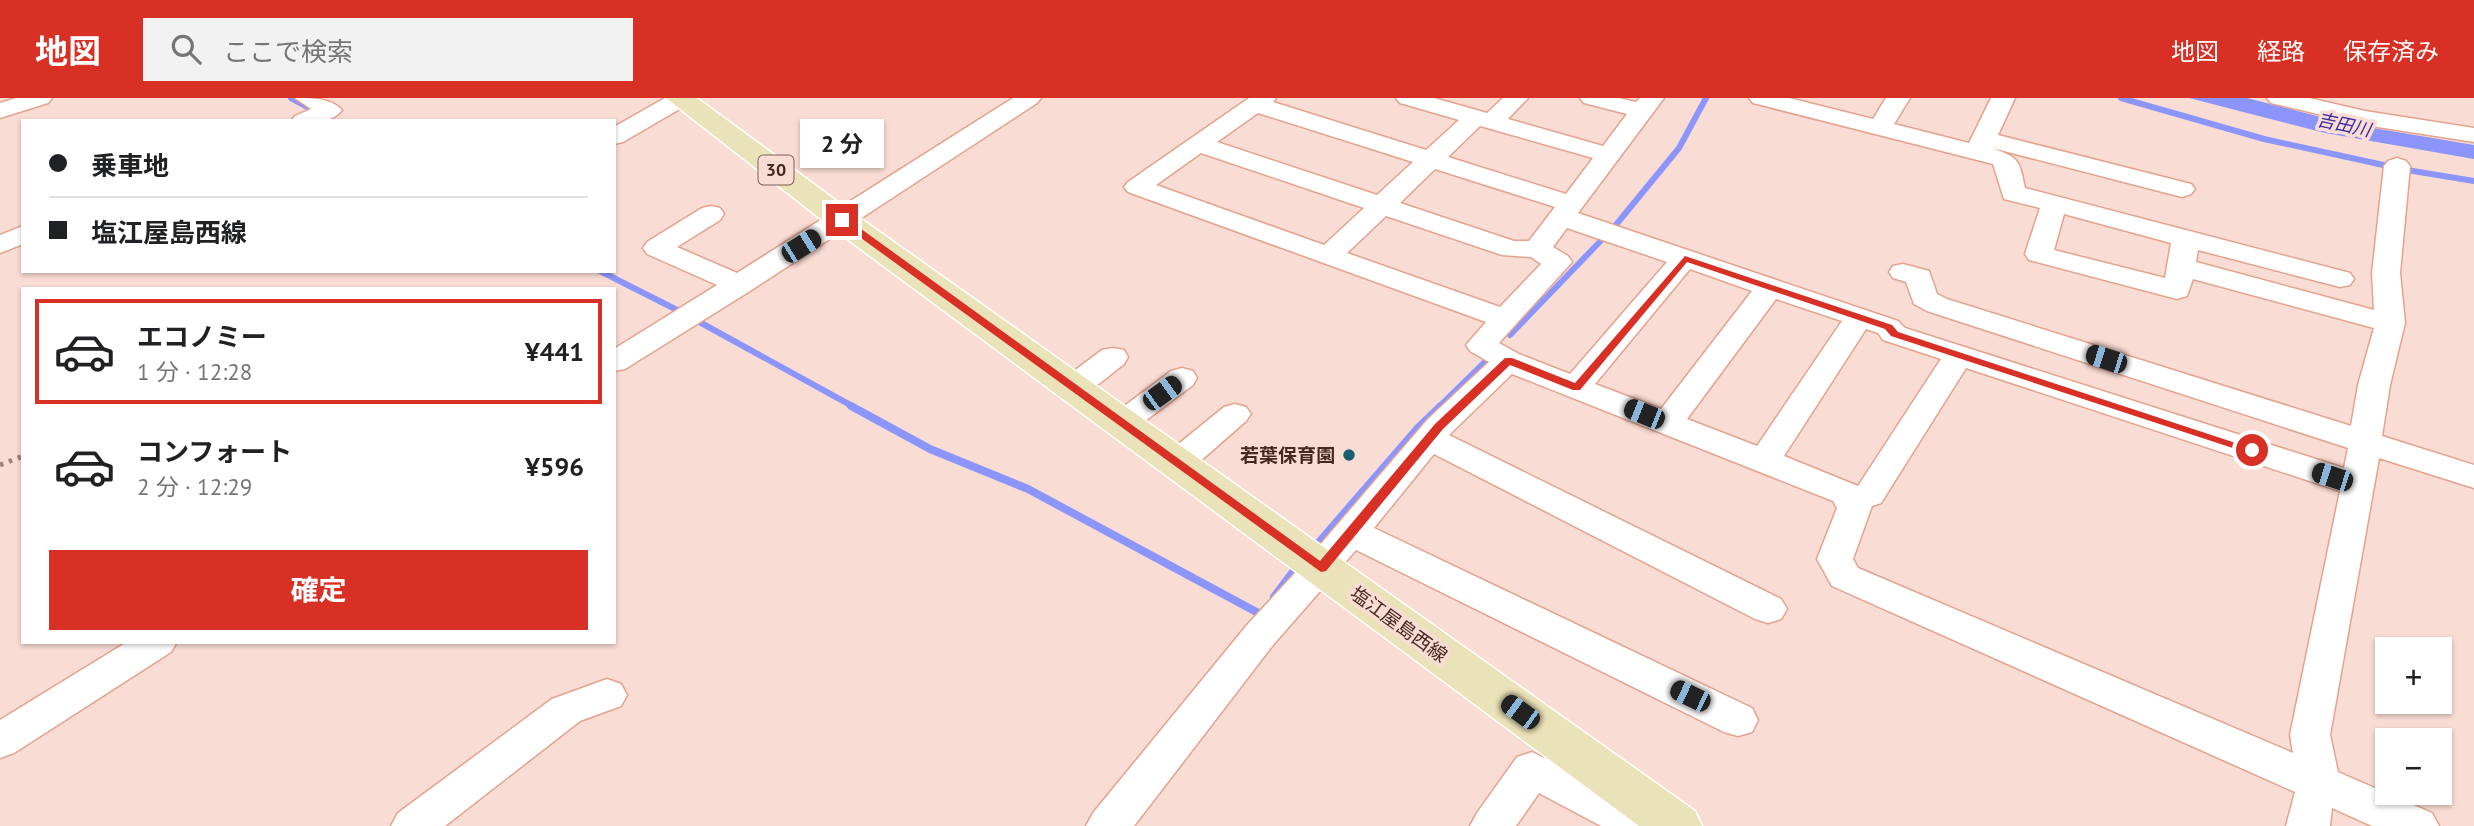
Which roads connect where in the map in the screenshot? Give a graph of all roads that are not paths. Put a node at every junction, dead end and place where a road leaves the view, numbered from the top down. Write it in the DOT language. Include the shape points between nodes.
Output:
graph roads {
  1 [pos="278,98"];
  2 [pos="681,98"];
  3 [pos="1029,98"];
  4 [pos="1408,98"];
  5 [pos="1516,98"];
  6 [pos="1592,98"];
  7 [pos="1761,98"];
  8 [pos="1898,98"];
  9 [pos="2003,98"];
  10 [pos="2279,98"];
  11 [pos="1259,101"];
  12 [pos="1805,103"];
  13 [pos="20,104"];
  14 [pos="1647,105"];
  15 [pos="313,107"];
  16 [pos="41,119"];
  17 [pos="1484,120"];
  18 [pos="1880,128"];
  19 [pos="2474,135"];
  20 [pos="616,136"];
  21 [pos="1198,145"];
  22 [pos="1980,146"];
  23 [pos="1609,155"];
  24 [pos="1430,159"];
  25 [pos="2397,166"];
  26 [pos="2182,189"];
  27 [pos="2054,204"];
  28 [pos="1381,206"];
  29 [pos="1567,210"];
  30 [pos="711,214"];
  31 [pos="842,220"];
  32 [pos="21,235"];
  33 [pos="2186,238"];
  34 [pos="0,245"];
  35 [pos="1537,249"];
  36 [pos="1328,256"];
  37 [pos="1685,258"];
  38 [pos="2181,267"];
  39 [pos="1903,272"];
  40 [pos="740,285"];
  41 [pos="1770,287"];
  42 [pos="2320,304"];
  43 [pos="1859,317"];
  44 [pos="1505,319"];
  45 [pos="2390,323"];
  46 [pos="1959,355"];
  47 [pos="1113,357"];
  48 [pos="1508,360"];
  49 [pos="616,361"];
  50 [pos="1182,378"];
  51 [pos="1073,387"];
  52 [pos="1576,387"];
  53 [pos="1235,414"];
  54 [pos="1122,423"];
  55 [pos="1667,423"];
  56 [pos="1429,438"];
  57 [pos="2364,443"];
  58 [pos="1764,461"];
  59 [pos="1177,463"];
  60 [pos="2474,477"];
  61 [pos="2358,485"];
  62 [pos="1850,500"];
  63 [pos="1352,532"];
  64 [pos="1312,561"];
  65 [pos="1768,608"];
  66 [pos="155,644"];
  67 [pos="607,695"];
  68 [pos="1738,720"];
  69 [pos="0,741"];
  70 [pos="2319,783"];
  71 [pos="1666,825"];
  72 [pos="413,826"];
  73 [pos="1108,826"];
  74 [pos="1492,826"];
  75 [pos="2308,826"];
  76 [pos="2417,826"];
  1 -- 15 [label="street"];
  2 -- 20 [label="street"];
  2 -- 31 [label="main road, 塩江屋島西線 / 30"];
  3 -- 31 [label="street"];
  4 -- 17 [label="street"];
  5 -- 17 [label="street"];
  6 -- 14 [label="street"];
  7 -- 12 [label="street"];
  8 -- 18 [label="street"];
  9 -- 22 [label="street"];
  10 -- 19 [label="street" via="2365,118"];
  11 -- 21 [label="street"];
  11 -- 24 [label="street"];
  12 -- 18 [label="street"];
  13 -- 16 [label="street"];
  14 -- 23 [label="street"];
  17 -- 23 [label="street"];
  17 -- 24 [label="street"];
  18 -- 22 [label="street"];
  21 -- 28 [label="street"];
  21 -- 36 [label="street" via="1137,187"];
  22 -- 26 [label="street"];
  22 -- 27 [label="street" via="2008,165 2013,193"];
  23 -- 29 [label="street"];
  24 -- 28 [label="street"];
  24 -- 29 [label="street"];
  25 -- 45 [label="street" via="2386,273"];
  27 -- 33 [label="street"];
  27 -- 38 [label="street" via="2039,254 2177,290"];
  28 -- 35 [label="street" via="1512,249"];
  28 -- 36 [label="street"];
  29 -- 35 [label="street"];
  29 -- 37 [label="street" via="1609,233"];
  30 -- 40 [label="street" via="657,248"];
  31 -- 40 [label="street"];
  31 -- 51 [label="main road, 塩江屋島西線 / 30"];
  32 -- 34 [label="street"];
  33 -- 38 [label="street"];
  33 -- 42 [label="street" via="2329,276"];
  35 -- 44 [label="street" via="1558,262"];
  36 -- 44 [label="street"];
  37 -- 41 [label="street"];
  37 -- 52 [label="street"];
  38 -- 42 [label="street"];
  39 -- 57 [label="street" via="1919,278 1924,298 1937,305"];
  40 -- 49 [label="street"];
  41 -- 43 [label="street"];
  41 -- 55 [label="street"];
  42 -- 45 [label="street"];
  43 -- 46 [label="street"];
  43 -- 58 [label="street"];
  44 -- 48 [label="street" via="1481,345"];
  45 -- 57 [label="street"];
  46 -- 61 [label="street"];
  46 -- 62 [label="street" via="1869,495"];
  47 -- 51 [label="street"];
  48 -- 52 [label="street"];
  48 -- 56 [label="street"];
  50 -- 54 [label="street"];
  51 -- 54 [label="main road, 塩江屋島西線 / 30"];
  52 -- 55 [label="street"];
  53 -- 59 [label="street"];
  54 -- 59 [label="main road, 塩江屋島西線 / 30"];
  55 -- 58 [label="street"];
  56 -- 63 [label="street"];
  56 -- 65 [label="street"];
  57 -- 60 [label="street"];
  57 -- 61 [label="street"];
  58 -- 62 [label="street" via="1844,493"];
  59 -- 64 [label="main road, 塩江屋島西線 / 30"];
  61 -- 70 [label="street" via="2310,735"];
  62 -- 70 [label="street" via="1855,506 1835,559 1845,577"];
  63 -- 64 [label="street"];
  63 -- 68 [label="street"];
  64 -- 71 [label="main road, 塩江屋島西線 / 30"];
  64 -- 73 [label="street" via="1260,635"];
  66 -- 69 [label="street"];
  67 -- 72 [label="street" via="566,710"];
  70 -- 75 [label="street"];
  70 -- 76 [label="street"];
  71 -- 74 [label="street" via="1532,769"];
}
